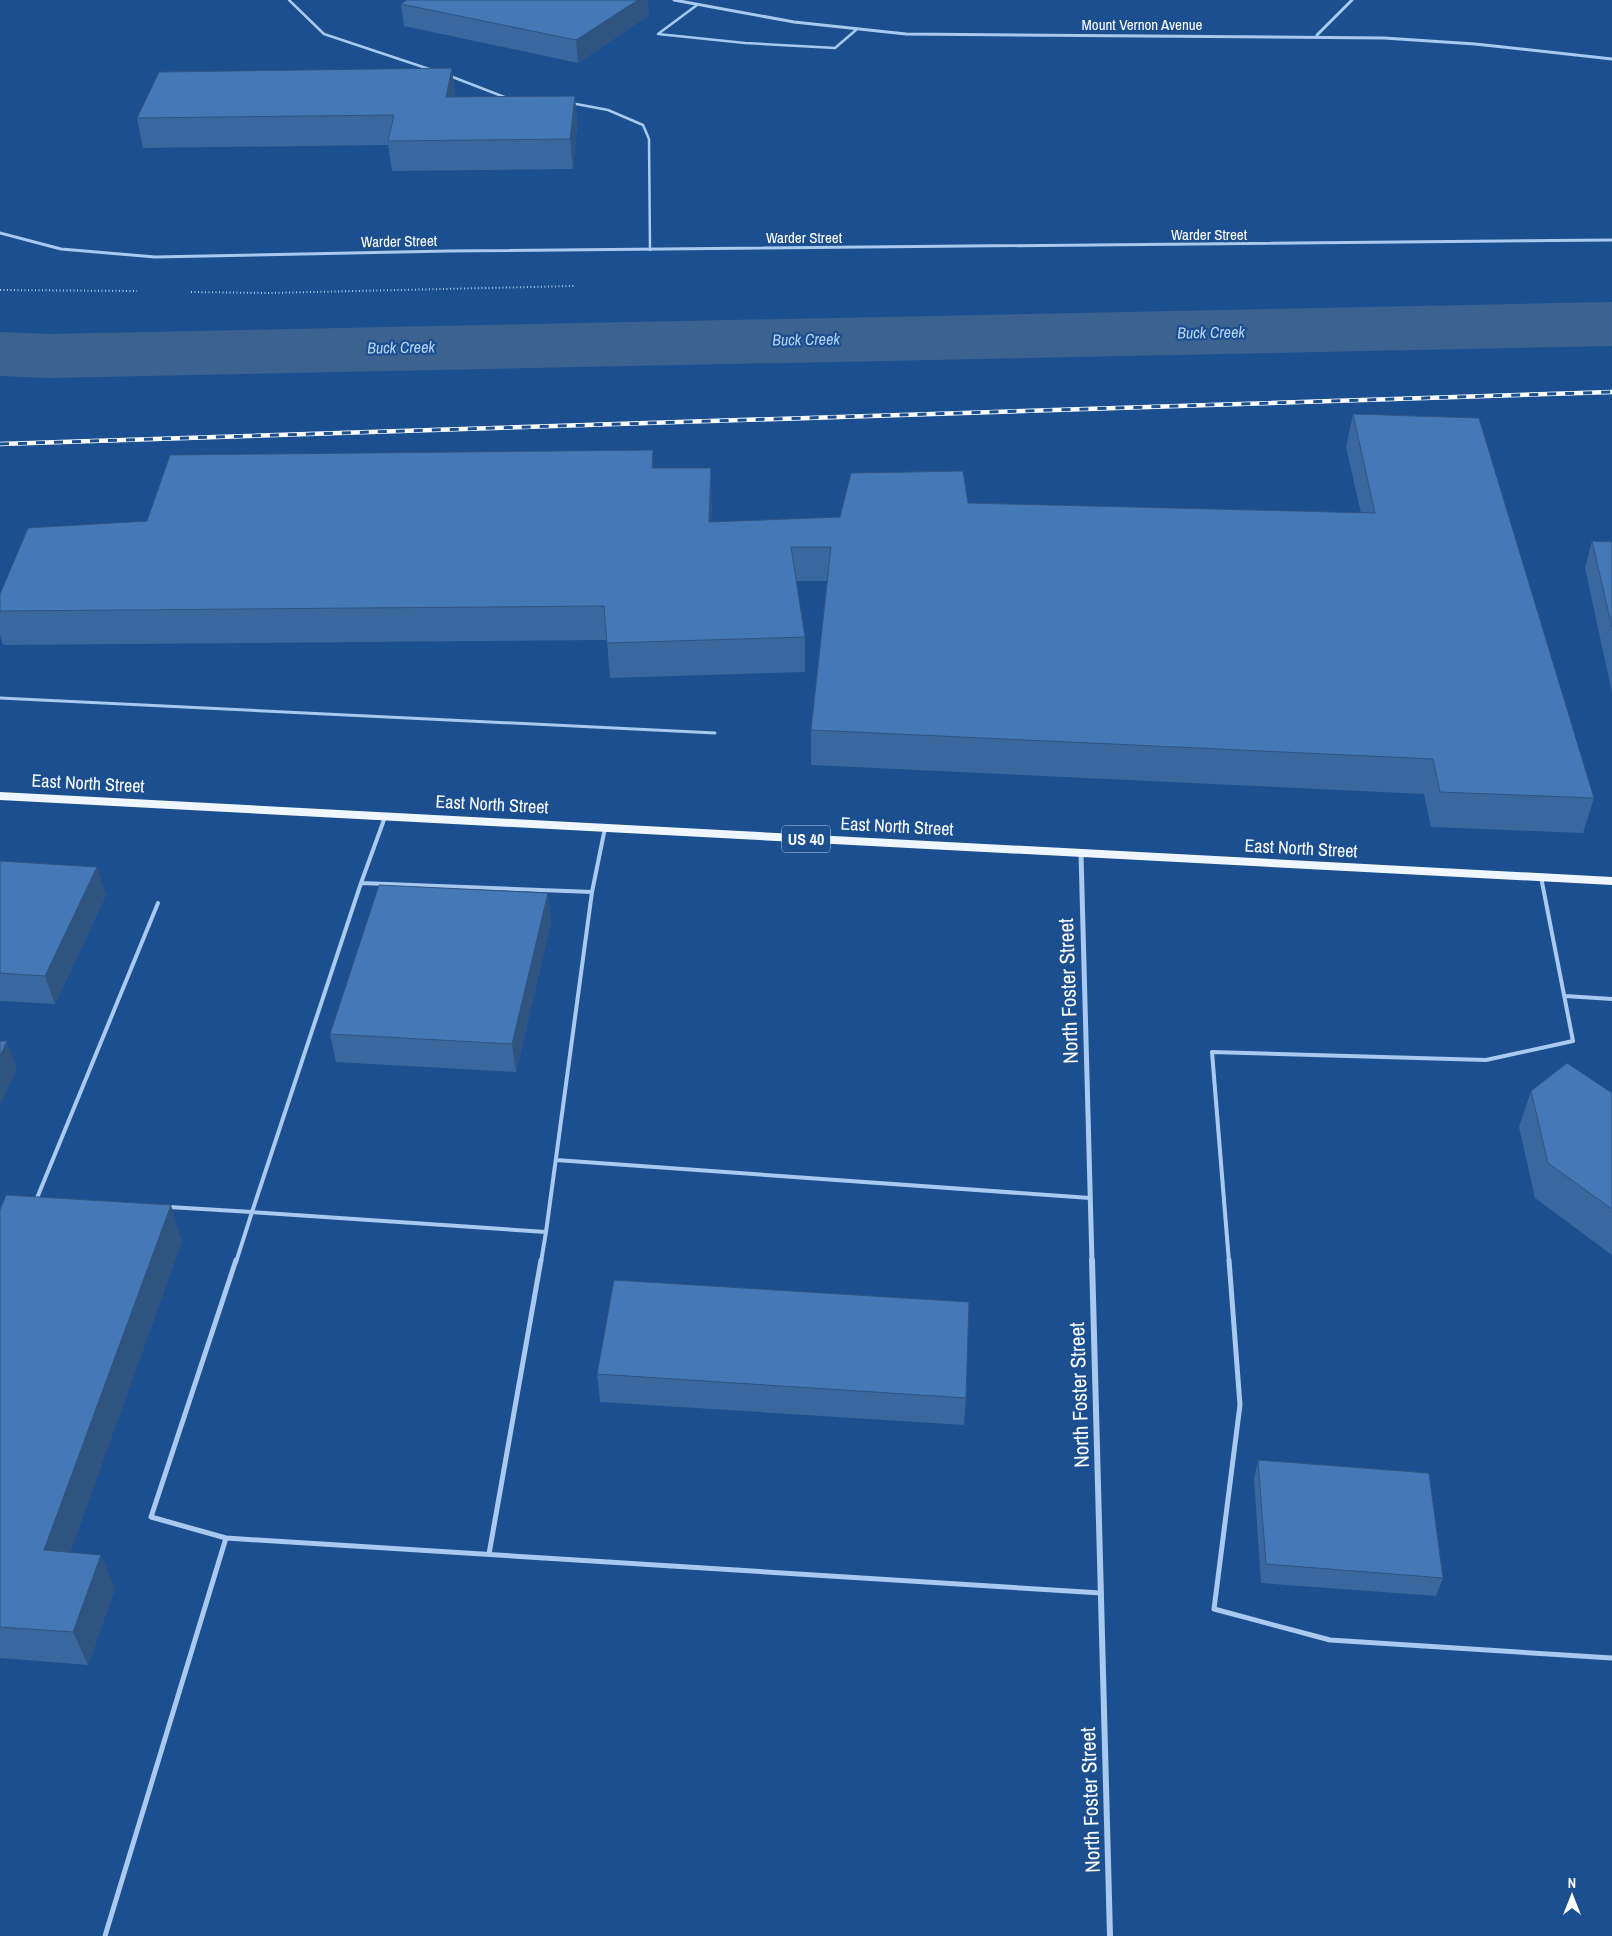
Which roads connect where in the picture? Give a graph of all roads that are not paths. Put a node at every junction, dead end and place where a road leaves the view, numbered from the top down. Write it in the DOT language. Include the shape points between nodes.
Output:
graph roads {
  1 [pos="289,0"];
  2 [pos="674,0"];
  3 [pos="1352,0"];
  4 [pos="696,5"];
  5 [pos="856,30"];
  6 [pos="1317,36"];
  7 [pos="1612,59"];
  8 [pos="440,73"];
  9 [pos="449,76"];
  10 [pos="510,99"];
  11 [pos="570,103"];
  12 [pos="0,233"];
  13 [pos="1612,240"];
  14 [pos="650,250"];
  15 [pos="0,698"];
  16 [pos="715,733"];
  17 [pos="0,796"];
  18 [pos="385,816"];
  19 [pos="605,828"];
  20 [pos="1081,854"];
  21 [pos="1541,877"];
  22 [pos="1612,881"];
  23 [pos="361,883"];
  24 [pos="592,892"];
  25 [pos="158,903"];
  26 [pos="1565,996"];
  27 [pos="1612,999"];
  28 [pos="556,1160"];
  29 [pos="37,1198"];
  30 [pos="47,1198"];
  31 [pos="1090,1198"];
  32 [pos="30,1201"];
  33 [pos="163,1206"];
  34 [pos="251,1212"];
  35 [pos="546,1232"];
  36 [pos="226,1538"];
  37 [pos="489,1554"];
  38 [pos="1101,1593"];
  39 [pos="1612,1658"];
  40 [pos="105,1936"];
  41 [pos="1110,1936"];
  1 -- 8 [label="lane" via="324,34"];
  2 -- 4 [label="street, Mount Vernon Avenue"];
  3 -- 6 [label="street"];
  4 -- 5 [label="street, Mount Vernon Avenue"];
  4 -- 5 [label="lane" via="658,34 835,48"];
  5 -- 6 [label="street, Mount Vernon Avenue" via="906,34"];
  6 -- 7 [label="street, Mount Vernon Avenue" via="1475,44"];
  9 -- 10 [label="lane"];
  11 -- 14 [label="lane" via="589,104 621,113 643,125 649,139"];
  12 -- 14 [label="street, Warder Street" via="62,250 186,258"];
  13 -- 14 [label="street, Warder Street"];
  15 -- 16 [label="lane"];
  17 -- 18 [label="main road, East North Street / US 40"];
  18 -- 19 [label="main road, East North Street / US 40"];
  18 -- 23 [label="lane"];
  19 -- 20 [label="main road, East North Street / US 40"];
  19 -- 24 [label="lane"];
  20 -- 21 [label="main road, East North Street / US 40"];
  20 -- 31 [label="street, North Foster Street"];
  21 -- 22 [label="main road, East North Street / US 40"];
  21 -- 26 [label="lane"];
  23 -- 24 [label="lane"];
  23 -- 34 [label="lane"];
  24 -- 28 [label="lane"];
  25 -- 29 [label="lane"];
  26 -- 27 [label="lane"];
  26 -- 39 [label="lane" via="1574,1041 1486,1060 1212,1052 1240,1405 1214,1610 1330,1640"];
  28 -- 31 [label="lane"];
  28 -- 35 [label="lane"];
  29 -- 30 [label="lane"];
  29 -- 32 [label="lane"];
  31 -- 38 [label="street, North Foster Street"];
  33 -- 34 [label="lane"];
  34 -- 35 [label="lane"];
  34 -- 36 [label="lane" via="151,1517"];
  35 -- 37 [label="lane"];
  36 -- 37 [label="lane"];
  36 -- 40 [label="lane"];
  37 -- 38 [label="lane"];
  38 -- 41 [label="street, North Foster Street"];
}
